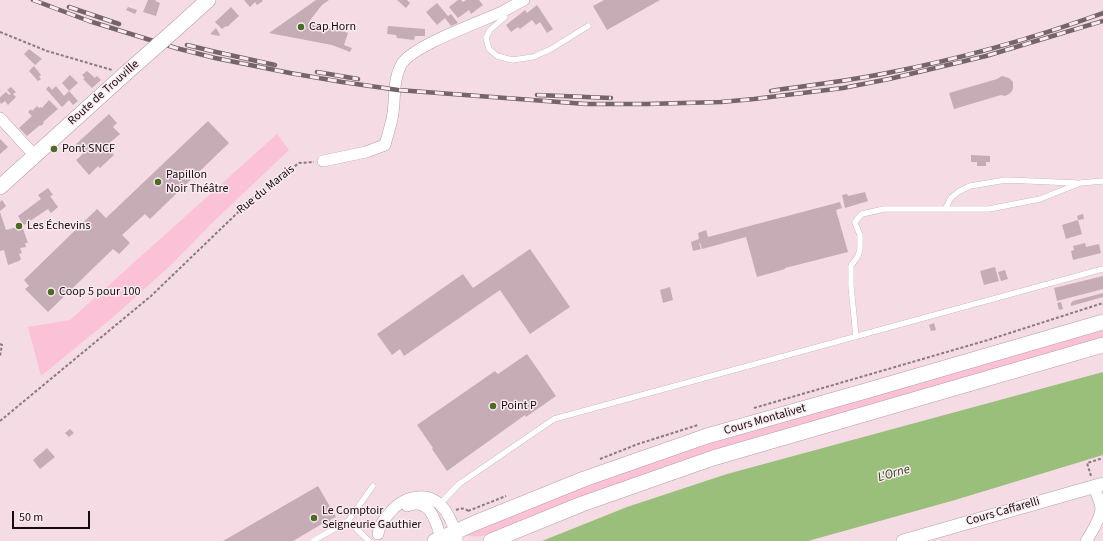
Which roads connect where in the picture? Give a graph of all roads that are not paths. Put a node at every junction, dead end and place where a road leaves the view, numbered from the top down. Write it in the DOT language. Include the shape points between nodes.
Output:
graph roads {
  1 [pos="208,0"];
  2 [pos="524,0"];
  3 [pos="191,6"];
  4 [pos="503,11"];
  5 [pos="588,26"];
  6 [pos="0,118"];
  7 [pos="35,156"];
  8 [pos="323,161"];
  9 [pos="1103,181"];
  10 [pos="1080,183"];
  11 [pos="0,187"];
  12 [pos="946,209"];
  13 [pos="1103,269"];
  14 [pos="1103,322"];
  15 [pos="856,337"];
  16 [pos="1103,345"];
  17 [pos="1099,485"];
  18 [pos="373,486"];
  19 [pos="440,504"];
  20 [pos="348,521"];
  21 [pos="456,536"];
  22 [pos="373,539"];
  23 [pos="438,540"];
  24 [pos="313,541"];
  25 [pos="491,541"];
  26 [pos="903,541"];
  27 [pos="1086,541"];
  1 -- 3 [label="main road, Route de Trouville"];
  2 -- 4 [label="street"];
  3 -- 7 [label="main road, Route de Trouville, bridge" via="176,29"];
  4 -- 5 [label="lane" via="505,17 490,30 486,38 489,48 497,56 512,60 533,57 552,49"];
  4 -- 8 [label="street" via="420,48 405,59 396,81 392,119 385,146"];
  6 -- 7 [label="street"];
  7 -- 11 [label="main road, Route de Trouville"];
  9 -- 10 [label="lane"];
  10 -- 12 [label="lane" via="1040,199 990,209"];
  10 -- 12 [label="lane" via="1006,180 970,186 958,192"];
  12 -- 15 [label="lane" via="884,209 862,214 857,219 855,223 860,235 860,249 851,266"];
  13 -- 15 [label="lane"];
  14 -- 21 [label="main road, Cours Montalivet" via="707,436 584,479"];
  15 -- 19 [label="lane" via="554,419 459,484"];
  16 -- 25 [label="main road, Cours Montalivet" via="713,458 582,504"];
  17 -- 26 [label="street, Cours Caffarelli"];
  17 -- 27 [label="street" via="1100,512"];
  18 -- 20 [label="lane"];
  19 -- 21 [label="street"];
  19 -- 22 [label="street" via="429,498 407,499 392,509"];
  20 -- 22 [label="lane"];
  20 -- 24 [label="lane"];
  21 -- 23 [label="main road, Cours Montalivet"];
  22 -- 23 [label="street" via="401,509 415,504 425,506 431,512 436,520"];
}
